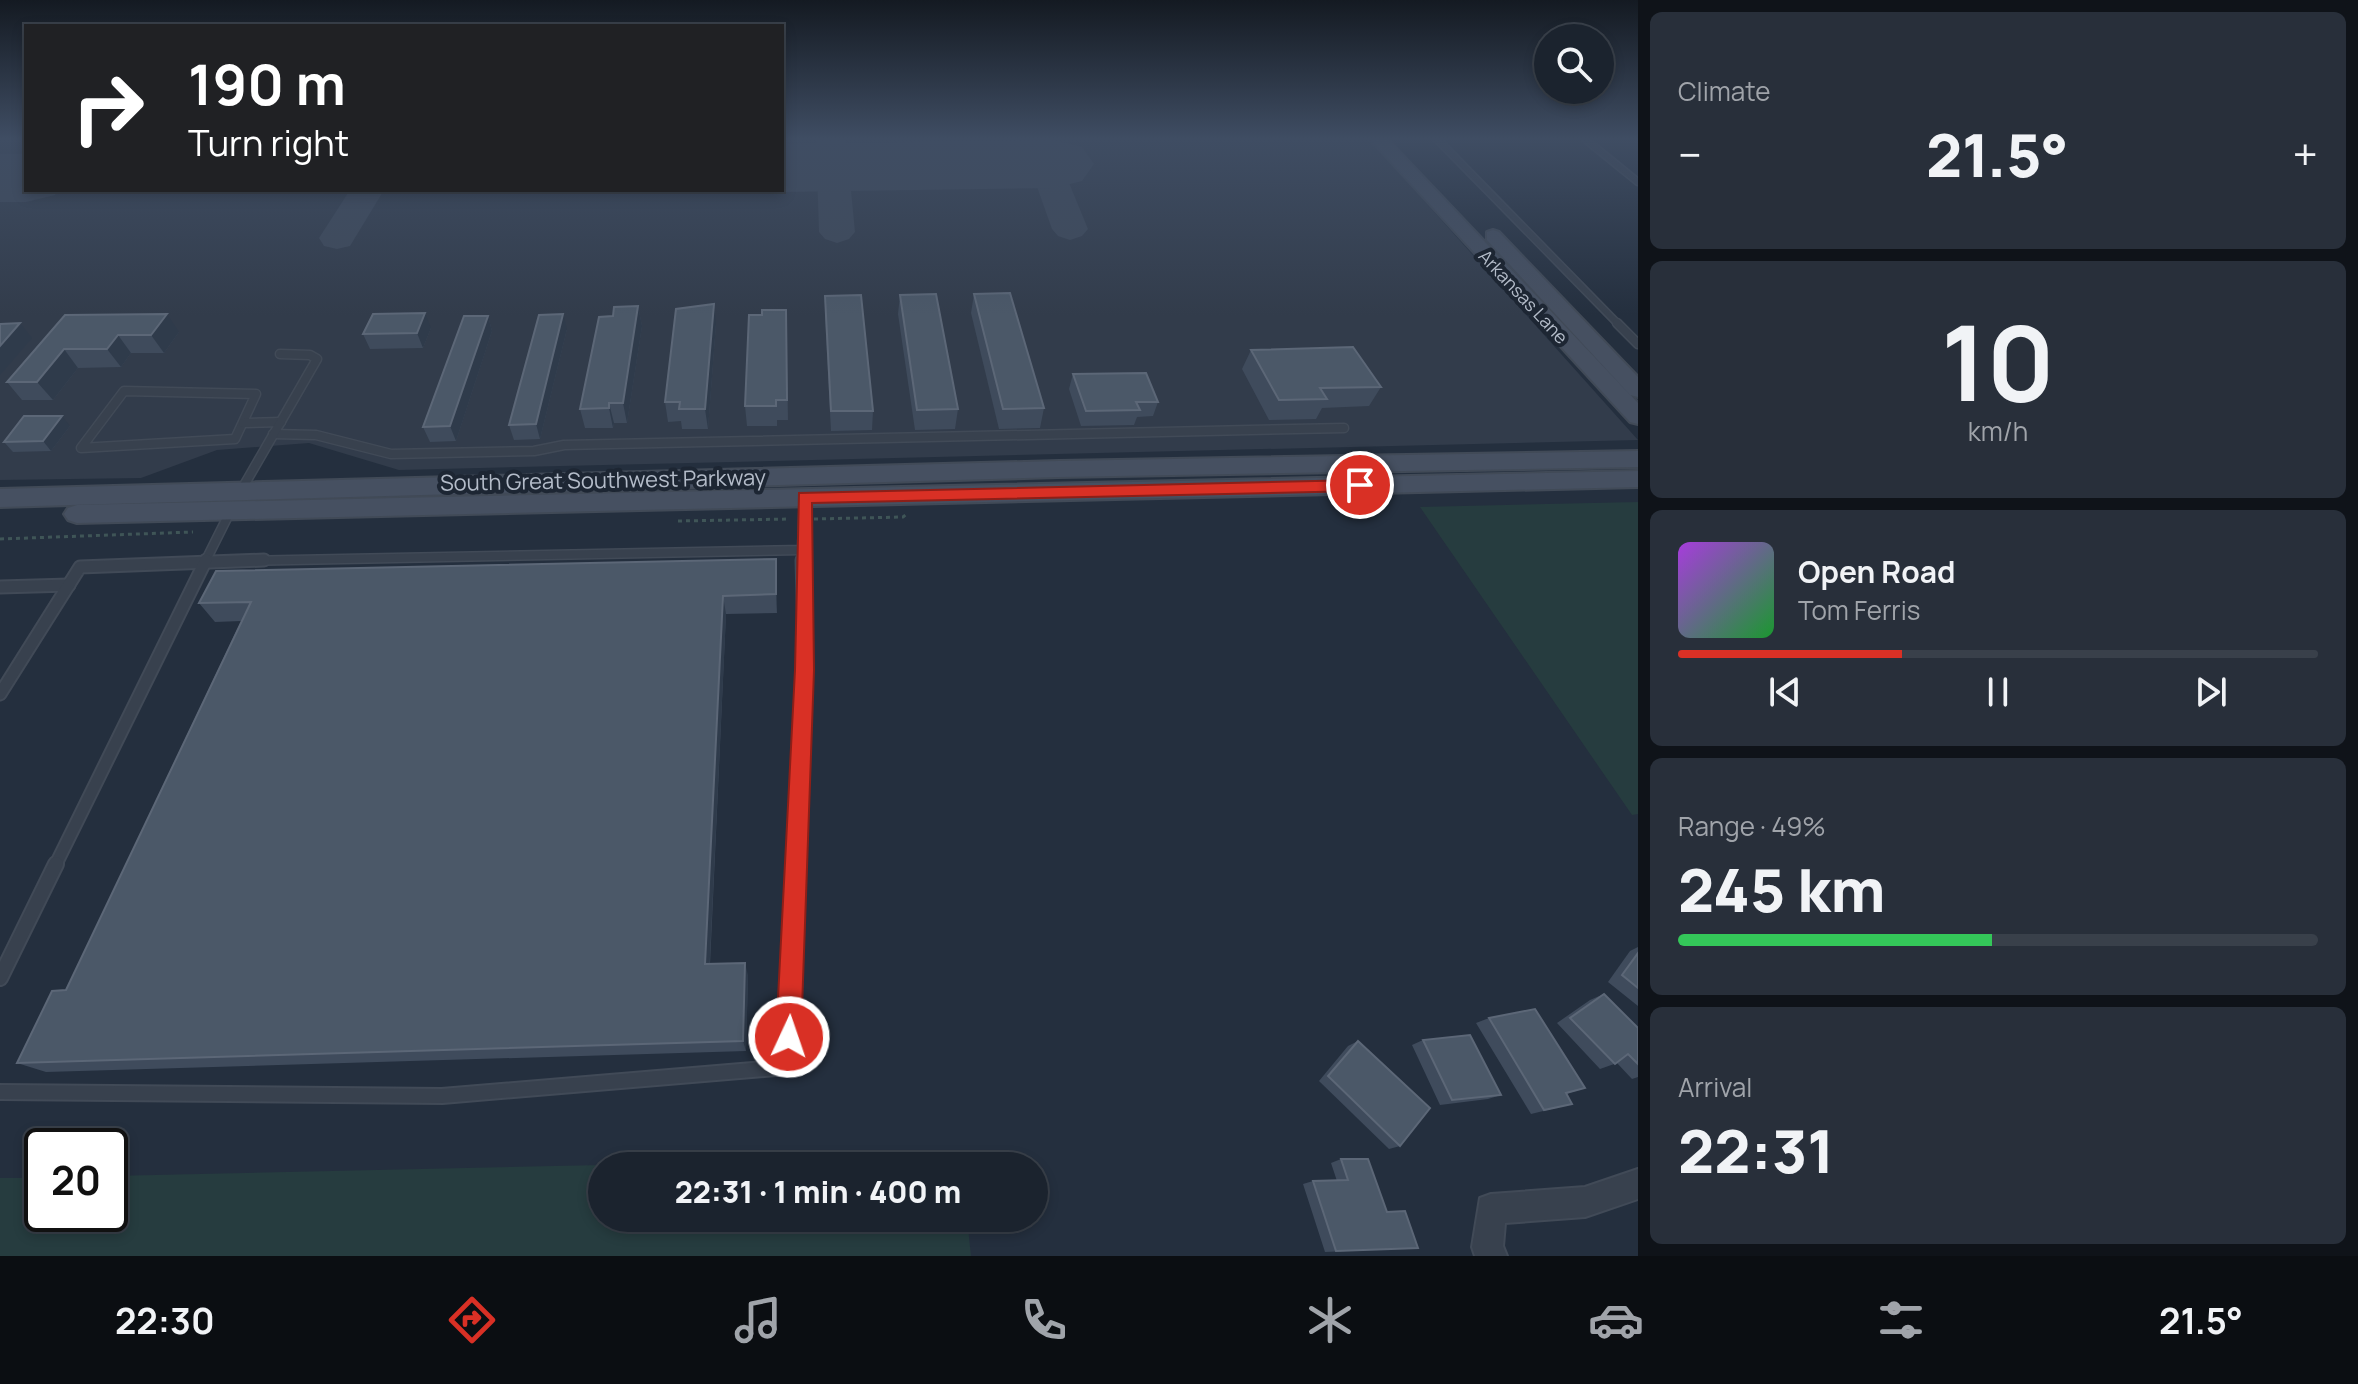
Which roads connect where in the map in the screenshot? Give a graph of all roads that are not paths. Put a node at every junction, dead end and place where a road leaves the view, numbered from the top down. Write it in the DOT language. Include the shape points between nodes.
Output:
graph roads {
  1 [pos="1433,198"];
  2 [pos="1457,198"];
  3 [pos="1494,198"];
  4 [pos="1638,344"];
  5 [pos="280,354"];
  6 [pos="1638,390"];
  7 [pos="1638,417"];
  8 [pos="281,422"];
  9 [pos="243,423"];
  10 [pos="1344,428"];
  11 [pos="273,434"];
  12 [pos="1638,459"];
  13 [pos="1059,469"];
  14 [pos="1382,474"];
  15 [pos="1638,479"];
  16 [pos="1067,494"];
  17 [pos="804,497"];
  18 [pos="0,498"];
  19 [pos="236,500"];
  20 [pos="0,516"];
  21 [pos="802,550"];
  22 [pos="205,561"];
  23 [pos="69,585"];
  24 [pos="0,587"];
  25 [pos="0,694"];
  26 [pos="0,978"];
  27 [pos="0,1092"];
  28 [pos="1638,1184"];
  29 [pos="1491,1256"];
  1 -- 7 [label="main road, Arkansas Lane"];
  2 -- 6 [label="main road, Arkansas Lane"];
  3 -- 4 [label="lane"];
  5 -- 8 [label="lane" via="317,359"];
  8 -- 9 [label="lane"];
  8 -- 11 [label="lane"];
  9 -- 9 [label="lane" via="256,394 124,391 81,448 235,439"];
  10 -- 11 [label="lane" via="654,442 391,454 316,435"];
  11 -- 19 [label="lane"];
  12 -- 14 [label="main road, South Great Southwest Parkway"];
  13 -- 14 [label="main road, South Great Southwest Parkway"];
  13 -- 16 [label="main road"];
  13 -- 19 [label="main road, South Great Southwest Parkway"];
  14 -- 15 [label="main road, South Great Southwest Parkway"];
  14 -- 16 [label="main road, South Great Southwest Parkway"];
  16 -- 17 [label="main road, South Great Southwest Parkway"];
  17 -- 19 [label="main road, South Great Southwest Parkway"];
  17 -- 21 [label="lane"];
  18 -- 19 [label="main road, South Great Southwest Parkway"];
  19 -- 20 [label="main road, South Great Southwest Parkway"];
  19 -- 22 [label="lane"];
  21 -- 22 [label="lane"];
  21 -- 27 [label="lane" via="805,670 787,1067 442,1096"];
  22 -- 23 [label="lane" via="80,567"];
  22 -- 26 [label="lane"];
  23 -- 24 [label="lane"];
  23 -- 25 [label="lane"];
  28 -- 29 [label="street" via="1585,1202 1491,1209"];
}
